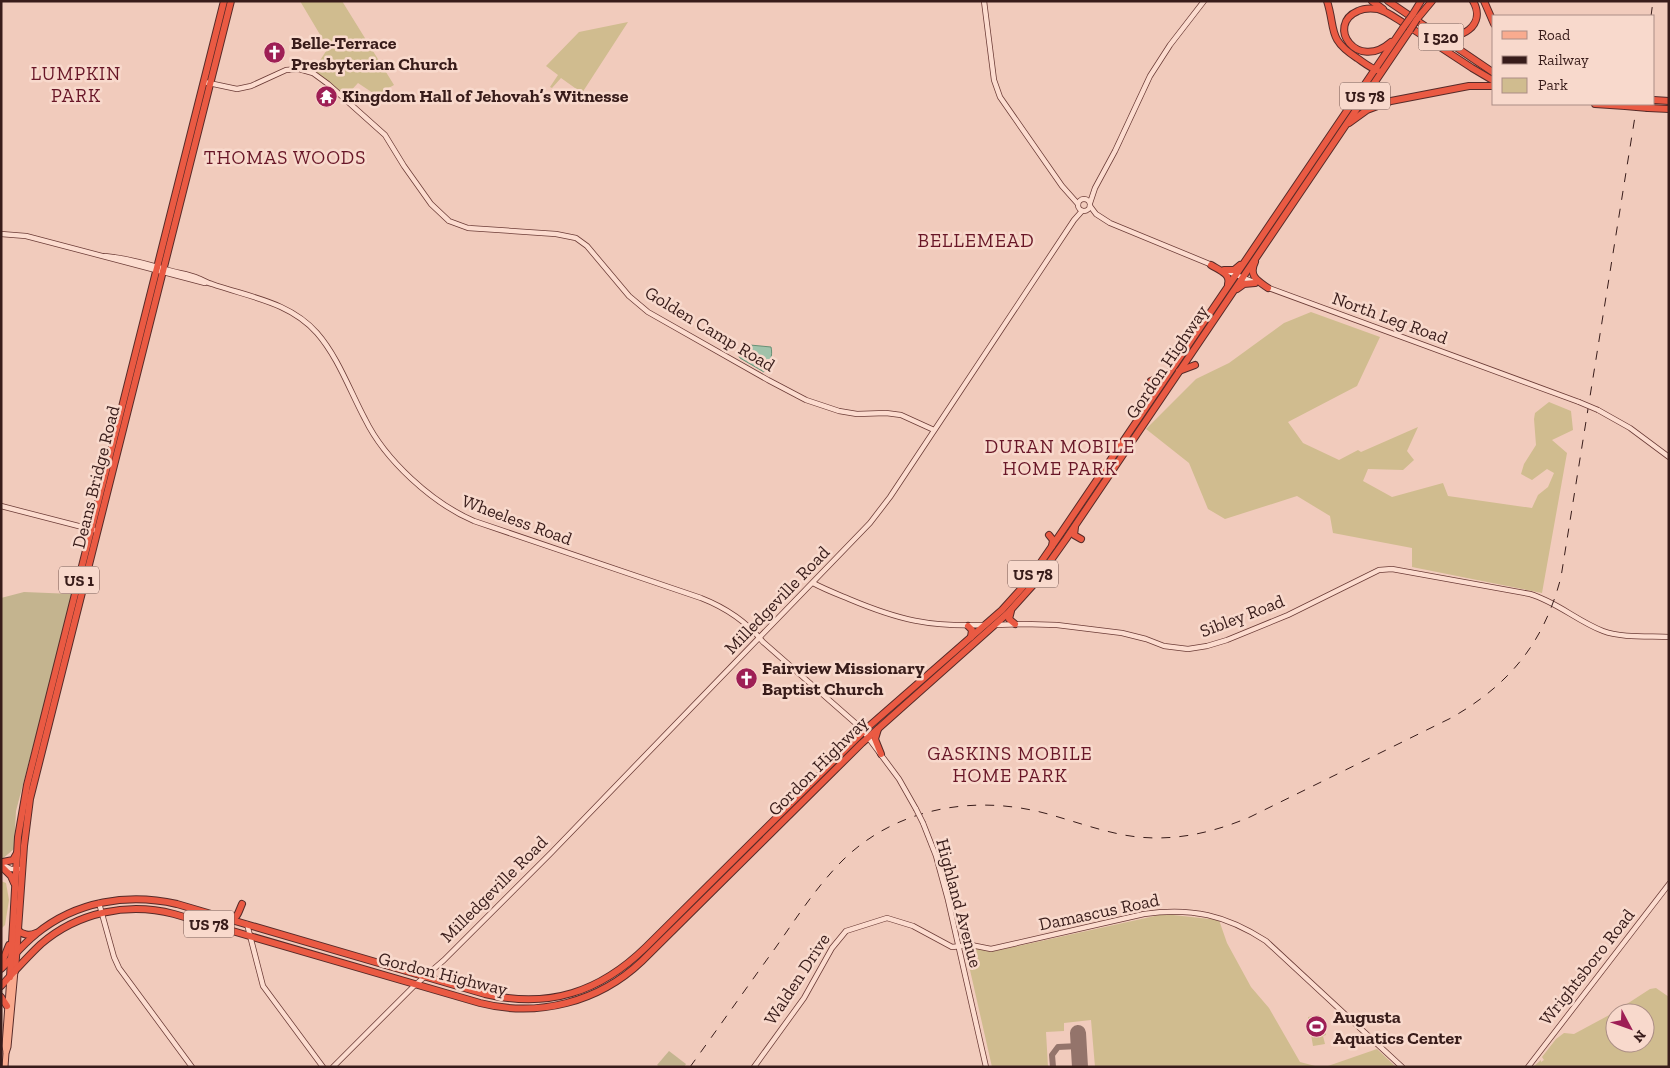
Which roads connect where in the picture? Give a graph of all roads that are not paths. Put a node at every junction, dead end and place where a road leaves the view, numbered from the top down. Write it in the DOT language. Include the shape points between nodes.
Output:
graph roads {
  1 [pos="224,1"];
  2 [pos="231,1"];
  3 [pos="984,1"];
  4 [pos="1204,1"];
  5 [pos="1327,1"];
  6 [pos="1372,1"];
  7 [pos="1388,1"];
  8 [pos="1421,1"];
  9 [pos="1430,1"];
  10 [pos="1473,1"];
  11 [pos="1484,1"];
  12 [pos="1420,10"];
  13 [pos="1492,19"];
  14 [pos="1418,20"];
  15 [pos="1402,30"];
  16 [pos="1364,63"];
  17 [pos="1387,64"];
  18 [pos="1374,70"];
  19 [pos="1492,72"];
  20 [pos="1492,80"];
  21 [pos="207,83"];
  22 [pos="1492,86"];
  23 [pos="1362,89"];
  24 [pos="1655,100"];
  25 [pos="1669,101"];
  26 [pos="1610,105"];
  27 [pos="1669,109"];
  28 [pos="1324,156"];
  29 [pos="1084,205"];
  30 [pos="1267,228"];
  31 [pos="1,234"];
  32 [pos="1264,245"];
  33 [pos="1211,265"];
  34 [pos="160,270"];
  35 [pos="1224,270"];
  36 [pos="1239,276"];
  37 [pos="1255,283"];
  38 [pos="1268,288"];
  39 [pos="1228,292"];
  40 [pos="1192,340"];
  41 [pos="1187,358"];
  42 [pos="1179,371"];
  43 [pos="1156,393"];
  44 [pos="934,430"];
  45 [pos="1669,457"];
  46 [pos="1,506"];
  47 [pos="1075,525"];
  48 [pos="94,530"];
  49 [pos="1048,535"];
  50 [pos="1081,539"];
  51 [pos="1052,546"];
  52 [pos="813,583"];
  53 [pos="1014,607"];
  54 [pos="1015,624"];
  55 [pos="984,625"];
  56 [pos="995,625"];
  57 [pos="968,626"];
  58 [pos="1669,637"];
  59 [pos="760,638"];
  60 [pos="970,638"];
  61 [pos="881,724"];
  62 [pos="866,734"];
  63 [pos="881,754"];
  64 [pos="17,850"];
  65 [pos="2,864"];
  66 [pos="19,868"];
  67 [pos="1669,884"];
  68 [pos="17,890"];
  69 [pos="101,902"];
  70 [pos="242,904"];
  71 [pos="103,913"];
  72 [pos="227,918"];
  73 [pos="104,921"];
  74 [pos="75,922"];
  75 [pos="247,924"];
  76 [pos="15,931"];
  77 [pos="39,931"];
  78 [pos="250,936"];
  79 [pos="260,939"];
  80 [pos="252,945"];
  81 [pos="958,947"];
  82 [pos="16,953"];
  83 [pos="10,959"];
  84 [pos="1,965"];
  85 [pos="1,969"];
  86 [pos="15,971"];
  87 [pos="10,977"];
  88 [pos="425,977"];
  89 [pos="416,984"];
  90 [pos="1,986"];
  91 [pos="1,997"];
  92 [pos="7,1006"];
  93 [pos="6,1053"];
  94 [pos="5,1067"];
  95 [pos="192,1067"];
  96 [pos="323,1067"];
  97 [pos="333,1067"];
  98 [pos="754,1067"];
  99 [pos="986,1067"];
  100 [pos="1402,1067"];
  101 [pos="1528,1067"];
  1 -- 21 [label="highway, Deans Bridge Road / US 1"];
  2 -- 21 [label="highway, Deans Bridge Road / US 1"];
  3 -- 29 [label="street, North Leg Road" via="997,92 1062,186"];
  4 -- 29 [label="street, Milledgeville Road" via="1150,76"];
  5 -- 16 [label="highway" via="1333,32 1339,44"];
  6 -- 15 [label="highway, I 520"];
  7 -- 14 [label="highway, I 520"];
  8 -- 12 [label="highway, Gordon Highway / US 78"];
  9 -- 12 [label="highway"];
  10 -- 14 [label="highway" via="1477,10 1476,20 1462,34 1441,34"];
  11 -- 13 [label="highway"];
  12 -- 14 [label="highway, Gordon Highway"];
  12 -- 15 [label="highway, Gordon Highway / US 78, bridge"];
  14 -- 15 [label="highway, Gordon Highway / US 78, bridge"];
  14 -- 19 [label="highway, I 520"];
  15 -- 15 [label="highway" via="1386,46 1366,52 1350,45 1344,29 1353,14 1366,9 1379,10"];
  15 -- 17 [label="highway, Gordon Highway / US 78"];
  15 -- 18 [label="highway, Gordon Highway / US 78"];
  15 -- 20 [label="highway, I 520"];
  16 -- 18 [label="highway"];
  16 -- 23 [label="highway" via="1369,73"];
  17 -- 18 [label="highway"];
  17 -- 28 [label="highway, Gordon Highway / US 78"];
  18 -- 23 [label="highway, Gordon Highway / US 78"];
  21 -- 34 [label="highway, Deans Bridge Road / US 1"];
  21 -- 44 [label="street, Golden Camp Road" via="240,89 291,69 313,73 385,136 428,200 448,222 468,228 561,234 576,238 588,246 626,292 648,312 768,380 806,400 839,411 900,415"];
  22 -- 28 [label="highway" via="1470,86 1376,106 1351,122"];
  23 -- 30 [label="highway, Gordon Highway / US 78"];
  24 -- 25 [label="highway"];
  26 -- 27 [label="highway, bridge"];
  28 -- 32 [label="highway, Gordon Highway / US 78"];
  29 -- 33 [label="street, North Leg Road" via="1110,224"];
  29 -- 44 [label="street, Milledgeville Road"];
  30 -- 35 [label="highway" via="1239,267"];
  30 -- 36 [label="highway, Gordon Highway / US 78"];
  31 -- 34 [label="street, Wheeless Road" via="26,236"];
  32 -- 36 [label="highway, Gordon Highway / US 78"];
  32 -- 38 [label="highway" via="1252,273"];
  33 -- 35 [label="street, North Leg Road"];
  33 -- 39 [label="highway" via="1228,276"];
  34 -- 48 [label="highway, Deans Bridge Road / US 1"];
  34 -- 59 [label="street, Wheeless Road" via="280,306 316,331 381,445 419,485 449,509 474,521 700,598 728,611"];
  35 -- 36 [label="street, North Leg Road"];
  36 -- 37 [label="street, North Leg Road"];
  36 -- 39 [label="highway, Gordon Highway / US 78"];
  37 -- 38 [label="street, North Leg Road"];
  37 -- 39 [label="highway"];
  38 -- 45 [label="street, North Leg Road, bridge" via="1598,410"];
  39 -- 40 [label="highway, Gordon Highway / US 78"];
  39 -- 41 [label="highway, Gordon Highway / US 78"];
  40 -- 43 [label="highway, Gordon Highway / US 78"];
  40 -- 43 [label="highway" via="1165,375 1151,381 1158,385"];
  41 -- 42 [label="highway, Gordon Highway / US 78"];
  41 -- 42 [label="highway" via="1189,364 1195,365"];
  42 -- 47 [label="highway, Gordon Highway / US 78"];
  43 -- 51 [label="highway, Gordon Highway / US 78"];
  44 -- 52 [label="street, Milledgeville Road" via="884,506"];
  46 -- 48 [label="street"];
  47 -- 50 [label="highway" via="1074,535"];
  47 -- 53 [label="highway, Gordon Highway / US 78"];
  48 -- 64 [label="highway, Deans Bridge Road / US 1" via="27,786"];
  48 -- 66 [label="highway, Deans Bridge Road / US 1" via="34,784"];
  49 -- 51 [label="highway" via="1053,540"];
  51 -- 55 [label="highway, Gordon Highway / US 78" via="1021,589"];
  52 -- 57 [label="street, Sibley Road" via="893,616 923,623"];
  52 -- 59 [label="street, Milledgeville Road"];
  53 -- 54 [label="highway" via="1009,618"];
  53 -- 56 [label="highway, Gordon Highway / US 78"];
  54 -- 56 [label="street, Sibley Road"];
  54 -- 58 [label="street, Sibley Road" via="1057,625 1122,633 1164,646 1188,649 1227,640 1288,615 1379,570 1392,569 1538,596 1609,633"];
  55 -- 56 [label="street, Sibley Road"];
  55 -- 57 [label="street, Sibley Road"];
  55 -- 60 [label="highway, Gordon Highway / US 78"];
  56 -- 61 [label="highway, Gordon Highway / US 78"];
  57 -- 60 [label="highway" via="972,630"];
  59 -- 62 [label="street, Wheeless Road"];
  59 -- 88 [label="street, Milledgeville Road"];
  60 -- 62 [label="highway, Gordon Highway / US 78"];
  61 -- 62 [label="highway, Gordon Highway / US 78"];
  61 -- 63 [label="highway" via="875,738"];
  62 -- 63 [label="street, Highland Avenue"];
  62 -- 88 [label="highway, Gordon Highway / US 78" via="627,965 606,979 563,996 518,999 494,996"];
  62 -- 89 [label="highway, Gordon Highway / US 78" via="636,966 609,987 570,1003 528,1008 488,1005"];
  63 -- 81 [label="street, Highland Avenue, bridge" via="916,809 936,856"];
  64 -- 65 [label="highway" via="15,858"];
  64 -- 66 [label="highway, Deans Bridge Road / US 1"];
  65 -- 66 [label="street"];
  65 -- 68 [label="highway"];
  66 -- 68 [label="highway, Deans Bridge Road / US 1"];
  67 -- 101 [label="street, Wrightsboro Road"];
  68 -- 76 [label="highway, Deans Bridge Road / US 1"];
  69 -- 71 [label="street"];
  69 -- 72 [label="highway, Gordon Highway / US 78" via="161,901"];
  69 -- 77 [label="highway, Gordon Highway / US 78" via="64,915"];
  70 -- 72 [label="highway" via="236,917"];
  71 -- 73 [label="street"];
  71 -- 74 [label="highway, Gordon Highway / US 78"];
  71 -- 78 [label="highway, Gordon Highway / US 78" via="124,909 154,910"];
  72 -- 75 [label="highway, Gordon Highway / US 78"];
  73 -- 74 [label="highway" via="97,916"];
  73 -- 95 [label="street" via="119,968"];
  74 -- 86 [label="highway, Gordon Highway / US 78" via="43,943"];
  75 -- 78 [label="street"];
  75 -- 88 [label="highway, Gordon Highway / US 78"];
  76 -- 77 [label="highway" via="31,934"];
  76 -- 82 [label="highway, Deans Bridge Road / US 1"];
  76 -- 83 [label="highway, Deans Bridge Road"];
  76 -- 84 [label="highway, US 1"];
  77 -- 82 [label="highway, Gordon Highway / US 78"];
  78 -- 79 [label="highway, Gordon Highway / US 78"];
  78 -- 80 [label="street"];
  79 -- 80 [label="highway"];
  79 -- 89 [label="highway, Gordon Highway / US 78"];
  80 -- 96 [label="street" via="263,986"];
  81 -- 98 [label="street, Walden Drive" via="887,918 846,931 832,948 804,998"];
  81 -- 99 [label="street, Highland Avenue"];
  81 -- 100 [label="street, Damascus Road" via="971,945 991,949 1164,911 1203,913 1248,929 1266,941"];
  82 -- 83 [label="highway, Gordon Highway / US 78"];
  82 -- 86 [label="highway, Deans Bridge Road / US 1"];
  83 -- 85 [label="highway, Gordon Highway / US 78"];
  83 -- 87 [label="highway, Deans Bridge Road"];
  86 -- 87 [label="highway, Gordon Highway"];
  86 -- 93 [label="main road, Deans Bridge Road"];
  87 -- 90 [label="highway, Gordon Highway"];
  87 -- 92 [label="main road, Deans Bridge Road"];
  88 -- 89 [label="street, Milledgeville Road"];
  89 -- 97 [label="street, Milledgeville Road"];
  91 -- 92 [label="highway"];
  92 -- 93 [label="main road, Deans Bridge Road"];
  93 -- 94 [label="main road, Deans Bridge Road"];
}
